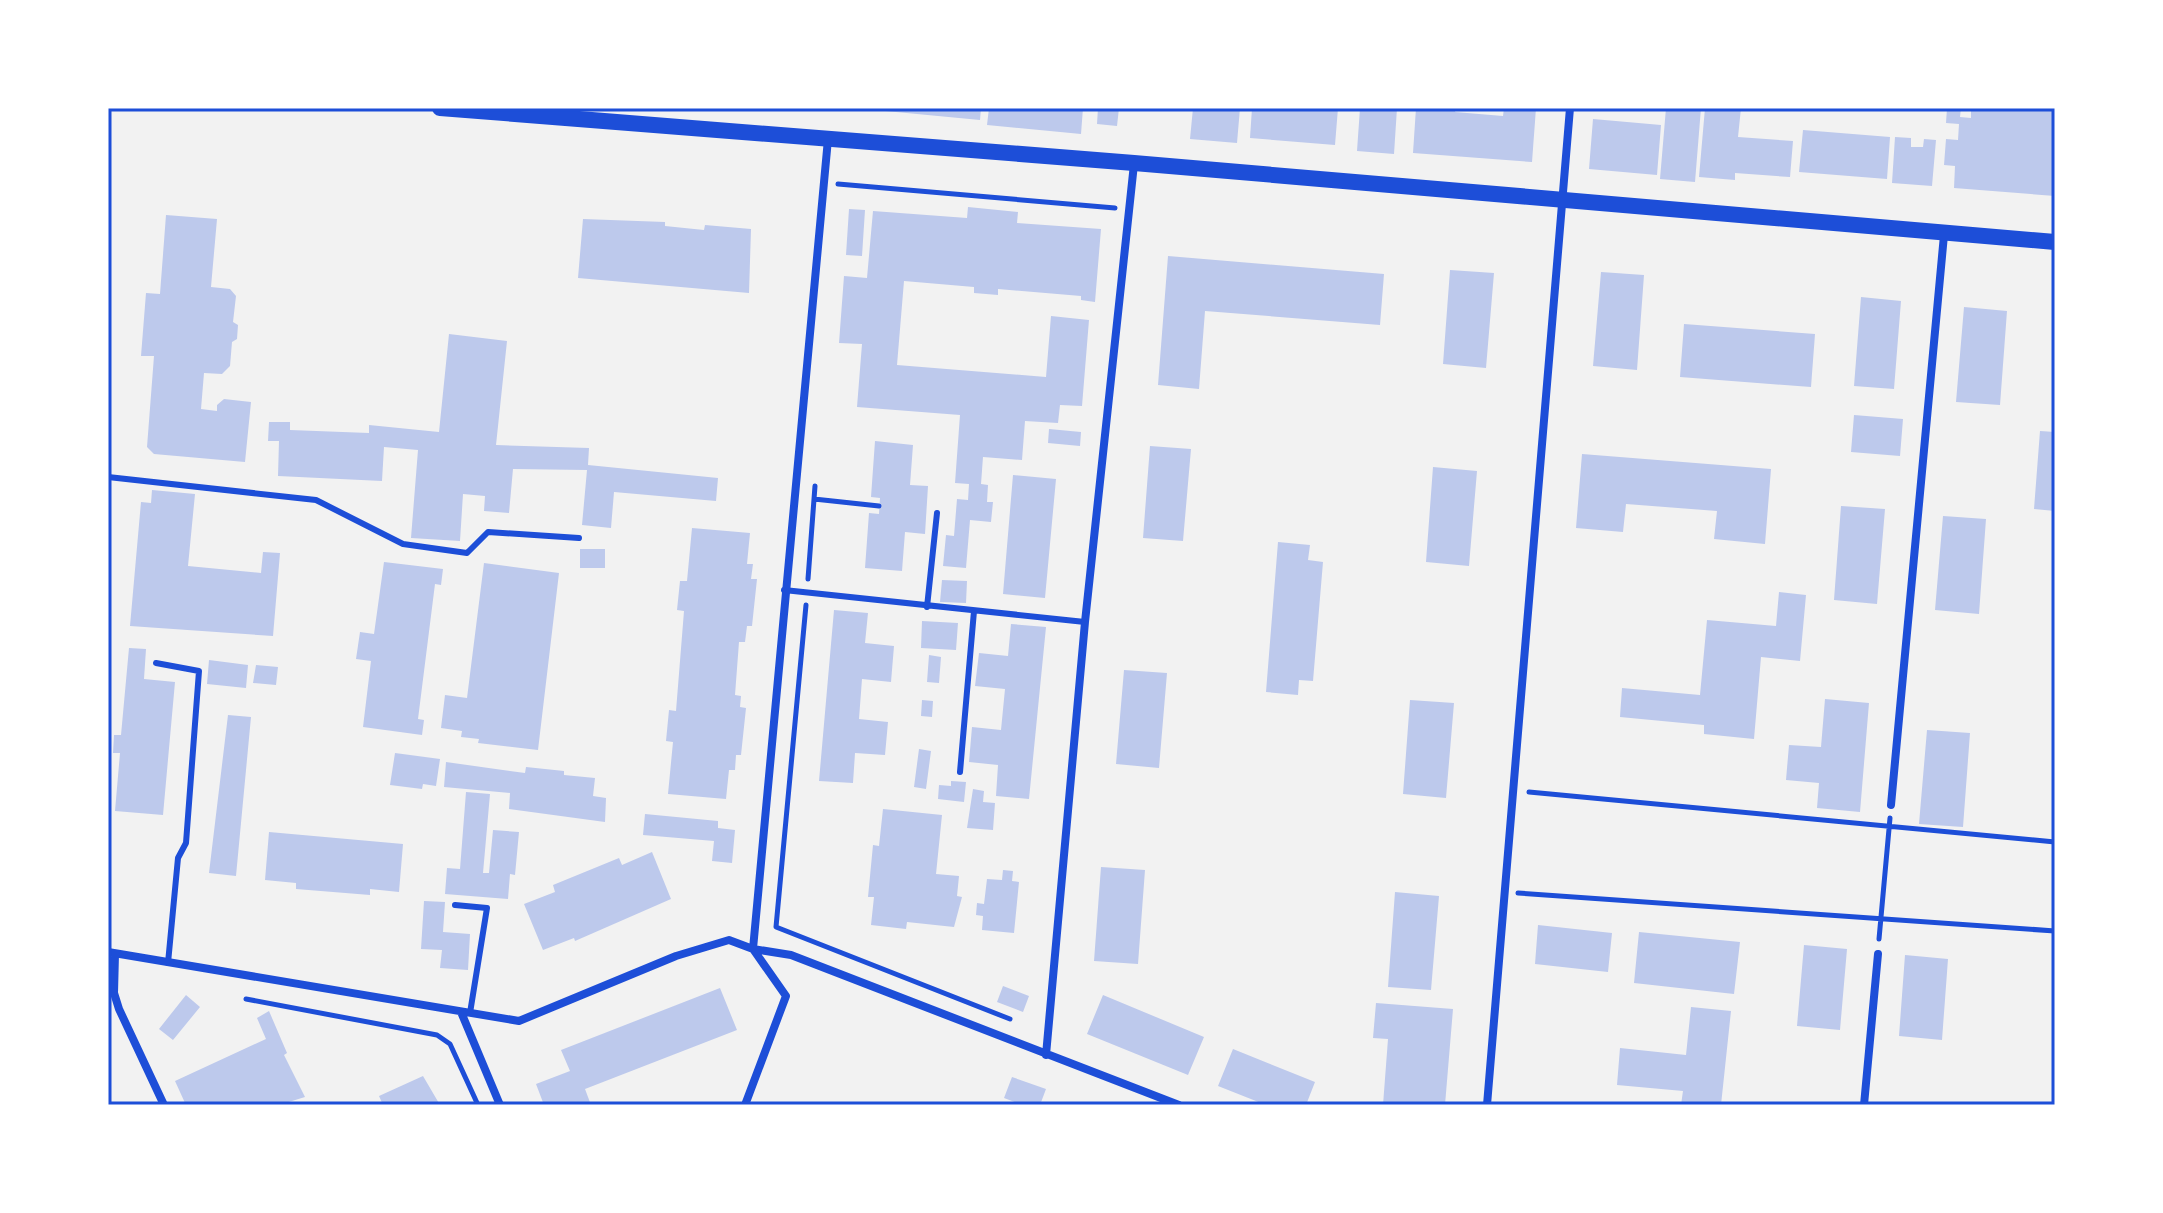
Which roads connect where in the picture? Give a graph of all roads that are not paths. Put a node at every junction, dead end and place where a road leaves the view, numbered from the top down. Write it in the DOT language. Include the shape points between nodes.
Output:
graph roads {
  1 [pos="440,108"];
  2 [pos="1570,108"];
  3 [pos="528,112"];
  4 [pos="828,138"];
  5 [pos="1134,163"];
  6 [pos="1563,199"];
  7 [pos="1944,235"];
  8 [pos="2055,242"];
  9 [pos="108,477"];
  10 [pos="937,513"];
  11 [pos="579,538"];
  12 [pos="784,590"];
  13 [pos="927,607"];
  14 [pos="974,611"];
  15 [pos="1085,622"];
  16 [pos="156,663"];
  17 [pos="960,772"];
  18 [pos="1891,805"];
  19 [pos="455,905"];
  20 [pos="753,949"];
  21 [pos="112,953"];
  22 [pos="1878,954"];
  23 [pos="168,963"];
  24 [pos="465,1012"];
  25 [pos="1046,1055"];
  26 [pos="164,1105"];
  27 [pos="500,1105"];
  28 [pos="745,1105"];
  29 [pos="1179,1105"];
  30 [pos="1487,1105"];
  31 [pos="1864,1105"];
  1 -- 3 [label="main road"];
  2 -- 6 [label="street"];
  3 -- 4 [label="main road"];
  4 -- 5 [label="main road"];
  4 -- 12 [label="street"];
  5 -- 6 [label="main road"];
  5 -- 15 [label="street"];
  6 -- 7 [label="main road"];
  6 -- 30 [label="street"];
  7 -- 8 [label="main road"];
  7 -- 18 [label="street"];
  9 -- 11 [label="lane" via="316,500 403,544 467,553 488,532"];
  10 -- 13 [label="lane"];
  12 -- 13 [label="lane"];
  12 -- 20 [label="street"];
  13 -- 14 [label="lane"];
  14 -- 15 [label="lane"];
  14 -- 17 [label="lane"];
  15 -- 25 [label="street"];
  16 -- 23 [label="lane" via="199,671 186,843 178,858"];
  19 -- 24 [label="lane" via="487,908"];
  20 -- 24 [label="street" via="729,940 676,956 519,1021"];
  20 -- 25 [label="street" via="791,955"];
  20 -- 28 [label="street" via="786,996"];
  21 -- 23 [label="street"];
  21 -- 26 [label="street" via="116,1001"];
  22 -- 31 [label="street"];
  23 -- 24 [label="street"];
  24 -- 27 [label="street"];
  25 -- 29 [label="street"];
}
